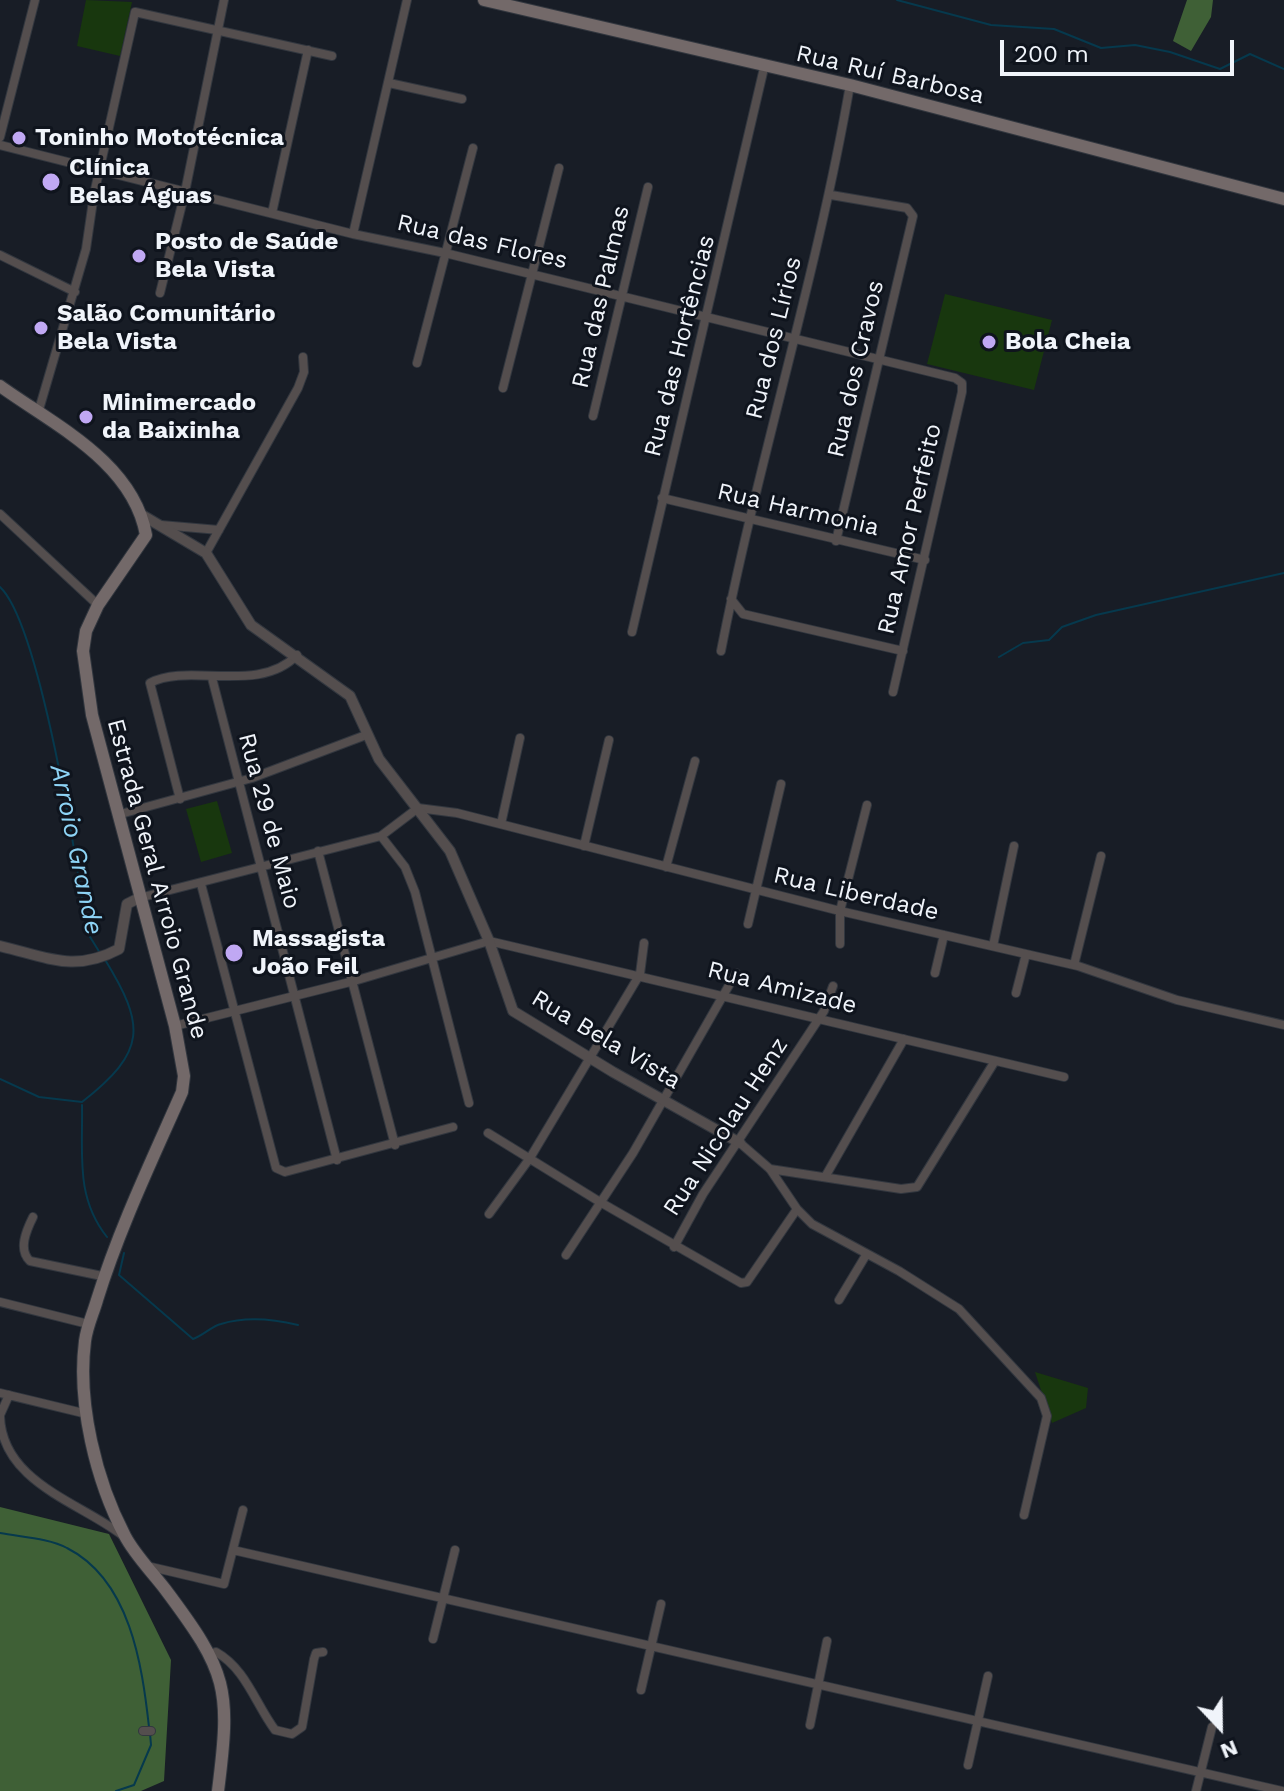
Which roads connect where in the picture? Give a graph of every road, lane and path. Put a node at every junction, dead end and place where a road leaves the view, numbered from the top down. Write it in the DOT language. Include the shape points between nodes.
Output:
graph roads {
  1 [pos="35,0"];
  2 [pos="224,0"];
  3 [pos="407,0"];
  4 [pos="484,0"];
  5 [pos="219,30"];
  6 [pos="308,50"];
  7 [pos="332,56"];
  8 [pos="764,68"];
  9 [pos="389,83"];
  10 [pos="850,85"];
  11 [pos="462,99"];
  12 [pos="0,137"];
  13 [pos="0,145"];
  14 [pos="473,148"];
  15 [pos="559,168"];
  16 [pos="99,169"];
  17 [pos="648,187"];
  18 [pos="185,192"];
  19 [pos="831,195"];
  20 [pos="1284,199"];
  21 [pos="272,213"];
  22 [pos="353,234"];
  23 [pos="445,253"];
  24 [pos="0,255"];
  25 [pos="535,275"];
  26 [pos="75,292"];
  27 [pos="160,293"];
  28 [pos="623,296"];
  29 [pos="708,316"];
  30 [pos="795,337"];
  31 [pos="303,357"];
  32 [pos="879,359"];
  33 [pos="417,363"];
  34 [pos="955,378"];
  35 [pos="0,386"];
  36 [pos="503,388"];
  37 [pos="37,414"];
  38 [pos="593,416"];
  39 [pos="662,498"];
  40 [pos="0,514"];
  41 [pos="142,515"];
  42 [pos="748,520"];
  43 [pos="156,525"];
  44 [pos="219,530"];
  45 [pos="836,541"];
  46 [pos="206,553"];
  47 [pos="925,560"];
  48 [pos="731,599"];
  49 [pos="98,605"];
  50 [pos="632,632"];
  51 [pos="721,651"];
  52 [pos="903,651"];
  53 [pos="297,655"];
  54 [pos="212,678"];
  55 [pos="893,692"];
  56 [pos="366,735"];
  57 [pos="520,738"];
  58 [pos="609,740"];
  59 [pos="695,761"];
  60 [pos="238,783"];
  61 [pos="781,784"];
  62 [pos="180,799"];
  63 [pos="867,805"];
  64 [pos="418,808"];
  65 [pos="117,815"];
  66 [pos="501,824"];
  67 [pos="381,836"];
  68 [pos="584,846"];
  69 [pos="1014,846"];
  70 [pos="318,851"];
  71 [pos="1101,856"];
  72 [pos="261,865"];
  73 [pos="666,867"];
  74 [pos="201,884"];
  75 [pos="755,890"];
  76 [pos="139,898"];
  77 [pos="840,911"];
  78 [pos="748,924"];
  79 [pos="944,935"];
  80 [pos="489,941"];
  81 [pos="644,943"];
  82 [pos="840,944"];
  83 [pos="0,946"];
  84 [pos="993,946"];
  85 [pos="1026,954"];
  86 [pos="434,957"];
  87 [pos="1074,965"];
  88 [pos="736,973"];
  89 [pos="935,973"];
  90 [pos="640,974"];
  91 [pos="354,981"];
  92 [pos="833,986"];
  93 [pos="1016,993"];
  94 [pos="726,995"];
  95 [pos="295,996"];
  96 [pos="235,1010"];
  97 [pos="819,1018"];
  98 [pos="1284,1025"];
  99 [pos="175,1026"];
  100 [pos="904,1039"];
  101 [pos="588,1058"];
  102 [pos="995,1061"];
  103 [pos="1064,1077"];
  104 [pos="663,1100"];
  105 [pos="469,1103"];
  106 [pos="453,1127"];
  107 [pos="488,1133"];
  108 [pos="740,1143"];
  109 [pos="395,1145"];
  110 [pos="530,1158"];
  111 [pos="337,1160"];
  112 [pos="770,1169"];
  113 [pos="825,1177"];
  114 [pos="600,1202"];
  115 [pos="797,1209"];
  116 [pos="489,1214"];
  117 [pos="33,1217"];
  118 [pos="674,1247"];
  119 [pos="566,1255"];
  120 [pos="866,1255"];
  121 [pos="102,1276"];
  122 [pos="839,1300"];
  123 [pos="0,1302"];
  124 [pos="88,1324"];
  125 [pos="4,1394"];
  126 [pos="87,1414"];
  127 [pos="0,1416"];
  128 [pos="243,1510"];
  129 [pos="1024,1515"];
  130 [pos="126,1538"];
  131 [pos="233,1550"];
  132 [pos="455,1550"];
  133 [pos="147,1566"];
  134 [pos="443,1598"];
  135 [pos="661,1604"];
  136 [pos="433,1639"];
  137 [pos="827,1641"];
  138 [pos="650,1647"];
  139 [pos="323,1652"];
  140 [pos="211,1654"];
  141 [pos="988,1676"];
  142 [pos="818,1685"];
  143 [pos="641,1690"];
  144 [pos="978,1722"];
  145 [pos="810,1725"];
  146 [pos="1212,1727"];
  147 [pos="968,1765"];
  148 [pos="1201,1773"];
  149 [pos="218,1791"];
  150 [pos="1196,1791"];
  151 [pos="1282,1791"];
  1 -- 12 [label="street"];
  2 -- 5 [label="street"];
  3 -- 9 [label="street"];
  4 -- 8 [label="main road, Rua Ruí Barbosa"];
  5 -- 6 [label="street"];
  5 -- 16 [label="street" via="135,12"];
  5 -- 18 [label="street"];
  6 -- 7 [label="street"];
  6 -- 21 [label="street"];
  8 -- 10 [label="main road, Rua Ruí Barbosa"];
  8 -- 29 [label="street, Rua das Hortências"];
  9 -- 11 [label="street"];
  9 -- 22 [label="street"];
  10 -- 19 [label="street, Rua dos Lírios"];
  10 -- 20 [label="main road, Rua Ruí Barbosa"];
  13 -- 16 [label="street, Rua das Flores"];
  14 -- 23 [label="street"];
  15 -- 25 [label="street"];
  16 -- 18 [label="street, Rua das Flores"];
  16 -- 26 [label="street"];
  17 -- 28 [label="street, Rua das Palmas"];
  18 -- 21 [label="street, Rua das Flores"];
  18 -- 27 [label="street"];
  19 -- 30 [label="street, Rua dos Lírios"];
  19 -- 32 [label="street, Rua dos Cravos" via="907,208 913,216"];
  21 -- 22 [label="street, Rua das Flores"];
  22 -- 23 [label="street, Rua das Flores"];
  23 -- 25 [label="street, Rua das Flores"];
  23 -- 33 [label="street"];
  24 -- 26 [label="street"];
  25 -- 28 [label="street, Rua das Flores"];
  25 -- 36 [label="street"];
  26 -- 37 [label="street"];
  28 -- 29 [label="street, Rua das Flores"];
  28 -- 38 [label="street, Rua das Palmas"];
  29 -- 30 [label="street, Rua das Flores"];
  29 -- 39 [label="street, Rua das Hortências"];
  30 -- 32 [label="street, Rua das Flores"];
  30 -- 42 [label="street, Rua dos Lírios"];
  31 -- 44 [label="street" via="298,388"];
  32 -- 34 [label="street, Rua das Flores"];
  32 -- 45 [label="street, Rua dos Cravos"];
  34 -- 47 [label="street, Rua Amor Perfeito" via="962,383 962,392"];
  35 -- 37 [label="main road, Rua Bela Vista"];
  37 -- 41 [label="main road, Rua Bela Vista" via="95,451"];
  39 -- 42 [label="street, Rua Harmonia"];
  39 -- 50 [label="street, Rua das Hortências"];
  40 -- 49 [label="street"];
  41 -- 43 [label="street, Rua Bela Vista"];
  41 -- 49 [label="main road, Estrada Geral Arroio Grande" via="146,535"];
  42 -- 45 [label="street, Rua Harmonia"];
  42 -- 48 [label="street, Rua dos Lírios"];
  43 -- 44 [label="street"];
  43 -- 46 [label="street, Rua Bela Vista"];
  44 -- 46 [label="street"];
  45 -- 47 [label="street, Rua Harmonia"];
  46 -- 53 [label="street, Rua Bela Vista" via="251,625"];
  47 -- 52 [label="street, Rua Amor Perfeito"];
  48 -- 51 [label="street, Rua dos Lírios"];
  48 -- 52 [label="street" via="743,614"];
  49 -- 65 [label="main road, Estrada Geral Arroio Grande" via="83,651 92,715"];
  52 -- 55 [label="street, Rua Amor Perfeito"];
  53 -- 54 [label="street" via="279,670"];
  53 -- 56 [label="street, Rua Bela Vista" via="350,696"];
  54 -- 60 [label="street, Rua 29 de Maio"];
  54 -- 62 [label="street" via="150,683"];
  56 -- 60 [label="street"];
  56 -- 64 [label="street, Rua Bela Vista"];
  57 -- 66 [label="street"];
  58 -- 68 [label="street"];
  59 -- 73 [label="street"];
  60 -- 62 [label="street"];
  60 -- 72 [label="street, Rua 29 de Maio"];
  61 -- 75 [label="street"];
  62 -- 65 [label="street"];
  63 -- 77 [label="street"];
  64 -- 66 [label="street, Rua Liberdade"];
  64 -- 67 [label="street"];
  64 -- 80 [label="street, Rua Bela Vista" via="450,851"];
  65 -- 76 [label="main road, Estrada Geral Arroio Grande"];
  66 -- 68 [label="street, Rua Liberdade"];
  67 -- 70 [label="street"];
  67 -- 86 [label="street" via="405,867"];
  68 -- 73 [label="street, Rua Liberdade"];
  69 -- 84 [label="street"];
  70 -- 72 [label="street"];
  70 -- 91 [label="street"];
  71 -- 87 [label="street"];
  72 -- 74 [label="street"];
  72 -- 95 [label="street, Rua 29 de Maio"];
  73 -- 75 [label="street, Rua Liberdade"];
  74 -- 76 [label="street"];
  74 -- 96 [label="street"];
  75 -- 77 [label="street, Rua Liberdade"];
  75 -- 78 [label="street"];
  76 -- 83 [label="street" via="127,904 119,949 93,961 79,965"];
  76 -- 99 [label="main road, Estrada Geral Arroio Grande"];
  77 -- 79 [label="street, Rua Liberdade"];
  77 -- 82 [label="street"];
  79 -- 84 [label="street, Rua Liberdade"];
  79 -- 89 [label="street"];
  80 -- 86 [label="street"];
  80 -- 90 [label="street, Rua Amizade"];
  80 -- 101 [label="street, Rua Bela Vista" via="513,1011"];
  81 -- 90 [label="street"];
  84 -- 85 [label="street, Rua Liberdade"];
  85 -- 87 [label="street, Rua Liberdade"];
  85 -- 93 [label="street"];
  86 -- 91 [label="street"];
  86 -- 105 [label="street"];
  87 -- 98 [label="street, Rua Liberdade" via="1177,1000"];
  88 -- 94 [label="street"];
  90 -- 94 [label="street, Rua Amizade"];
  90 -- 101 [label="street"];
  91 -- 95 [label="street"];
  91 -- 109 [label="street"];
  92 -- 97 [label="street, Rua Nicolau Henz"];
  94 -- 97 [label="street, Rua Amizade"];
  94 -- 104 [label="street"];
  95 -- 96 [label="street"];
  95 -- 111 [label="street, Rua 29 de Maio"];
  96 -- 99 [label="street"];
  96 -- 111 [label="street" via="276,1168 285,1172"];
  97 -- 100 [label="street, Rua Amizade"];
  97 -- 108 [label="street, Rua Nicolau Henz"];
  99 -- 121 [label="main road, Estrada Geral Arroio Grande" via="182,1092"];
  100 -- 102 [label="street, Rua Amizade"];
  100 -- 113 [label="street"];
  101 -- 104 [label="street, Rua Bela Vista"];
  101 -- 110 [label="street"];
  102 -- 103 [label="street, Rua Amizade"];
  102 -- 113 [label="street" via="917,1187"];
  104 -- 108 [label="street, Rua Bela Vista"];
  104 -- 114 [label="street"];
  106 -- 109 [label="street"];
  107 -- 110 [label="street"];
  108 -- 112 [label="street, Rua Bela Vista"];
  108 -- 118 [label="street, Rua Nicolau Henz"];
  109 -- 111 [label="street"];
  110 -- 114 [label="street"];
  110 -- 116 [label="street"];
  112 -- 113 [label="street"];
  112 -- 115 [label="street, Rua Bela Vista"];
  114 -- 118 [label="street"];
  114 -- 119 [label="street"];
  115 -- 118 [label="street" via="747,1282 735,1281"];
  115 -- 120 [label="street, Rua Bela Vista" via="812,1224"];
  117 -- 121 [label="street" via="23,1247 30,1261"];
  120 -- 122 [label="street"];
  120 -- 129 [label="street, Rua Bela Vista" via="959,1309 1041,1398 1047,1416"];
  121 -- 124 [label="main road, Estrada Geral Arroio Grande"];
  123 -- 124 [label="street"];
  124 -- 126 [label="main road, Estrada Geral Arroio Grande"];
  125 -- 126 [label="street"];
  125 -- 127 [label="street"];
  126 -- 130 [label="main road, Estrada Geral Arroio Grande" via="111,1507"];
  127 -- 130 [label="street" via="0,1429 22,1470"];
  128 -- 131 [label="street"];
  130 -- 133 [label="main road, Estrada Geral Arroio Grande"];
  131 -- 133 [label="street" via="224,1584"];
  131 -- 134 [label="street"];
  132 -- 134 [label="street"];
  133 -- 140 [label="main road, Estrada Geral Arroio Grande"];
  134 -- 136 [label="street"];
  134 -- 138 [label="street"];
  135 -- 138 [label="street"];
  137 -- 142 [label="street"];
  138 -- 142 [label="street"];
  138 -- 143 [label="street"];
  139 -- 140 [label="street" via="314,1659 302,1727 292,1734 275,1730 236,1668 216,1652"];
  140 -- 149 [label="main road, Estrada Geral Arroio Grande" via="225,1700"];
  141 -- 144 [label="street"];
  142 -- 144 [label="street"];
  142 -- 145 [label="street"];
  144 -- 147 [label="street"];
  144 -- 148 [label="street"];
  146 -- 148 [label="street"];
  148 -- 150 [label="street"];
  148 -- 151 [label="street"];
}
